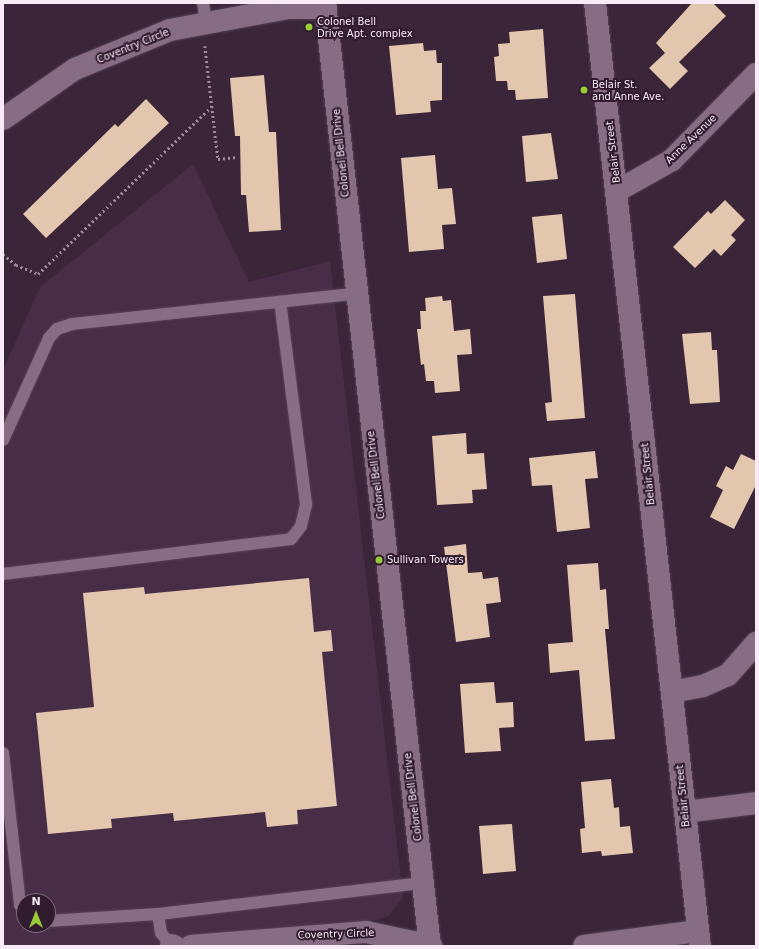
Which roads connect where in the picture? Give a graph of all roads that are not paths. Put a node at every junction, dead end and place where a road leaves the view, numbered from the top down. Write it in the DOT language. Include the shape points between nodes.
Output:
graph roads {
  1 [pos="595,3"];
  2 [pos="326,5"];
  3 [pos="204,17"];
  4 [pos="756,74"];
  5 [pos="3,119"];
  6 [pos="617,191"];
  7 [pos="355,294"];
  8 [pos="280,302"];
  9 [pos="3,440"];
  10 [pos="3,574"];
  11 [pos="756,643"];
  12 [pos="672,692"];
  13 [pos="3,753"];
  14 [pos="756,803"];
  15 [pos="685,812"];
  16 [pos="423,883"];
  17 [pos="19,893"];
  18 [pos="158,914"];
  19 [pos="56,920"];
  20 [pos="699,938"];
  21 [pos="179,946"];
  22 [pos="431,946"];
  23 [pos="584,946"];
  1 -- 6 [label="street, Belair Street"];
  2 -- 3 [label="street, Coventry Circle"];
  2 -- 7 [label="street, Colonel Bell Drive"];
  3 -- 5 [label="street, Coventry Circle" via="75,69"];
  4 -- 6 [label="street, Anne Avenue" via="672,160"];
  6 -- 12 [label="street, Belair Street"];
  7 -- 8 [label="lane"];
  7 -- 16 [label="street, Colonel Bell Drive"];
  8 -- 9 [label="lane" via="72,324 57,329 49,338"];
  8 -- 10 [label="lane" via="306,504 301,526 291,539"];
  11 -- 12 [label="street" via="728,675 703,686"];
  12 -- 15 [label="street, Belair Street"];
  13 -- 17 [label="lane"];
  14 -- 15 [label="street"];
  15 -- 20 [label="street, Belair Street"];
  16 -- 18 [label="lane"];
  16 -- 22 [label="street, Colonel Bell Drive"];
  18 -- 19 [label="lane"];
  18 -- 21 [label="lane" via="161,933"];
  20 -- 23 [label="street"];
  21 -- 22 [label="street, Coventry Circle" via="366,932"];
}
